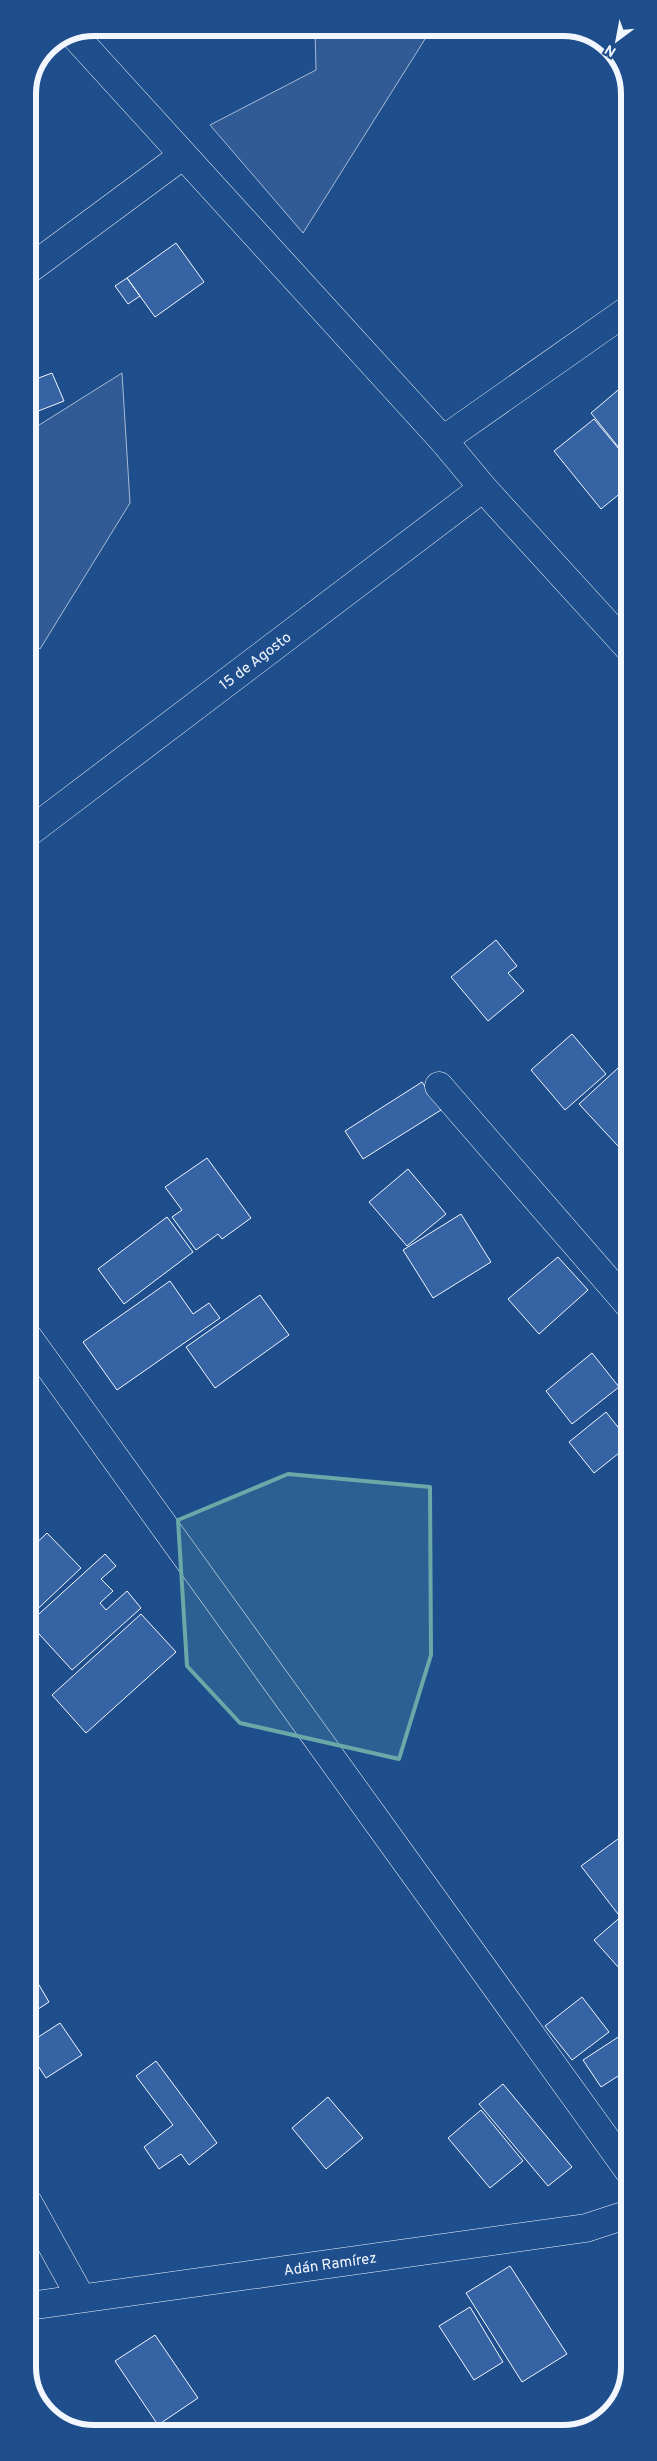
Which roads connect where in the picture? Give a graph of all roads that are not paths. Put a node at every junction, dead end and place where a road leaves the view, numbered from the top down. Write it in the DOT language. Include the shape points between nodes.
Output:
graph roads {
  1 [pos="77,39"];
  2 [pos="182,156"];
  3 [pos="36,264"];
  4 [pos="621,315"];
  5 [pos="443,440"];
  6 [pos="483,488"];
  7 [pos="621,639"];
  8 [pos="36,827"];
  9 [pos="439,1086"];
  10 [pos="621,1296"];
  11 [pos="36,1348"];
  12 [pos="621,2160"];
  13 [pos="36,2217"];
  14 [pos="621,2217"];
  15 [pos="81,2298"];
  16 [pos="36,2305"];
  1 -- 2 [label="street"];
  2 -- 3 [label="street"];
  2 -- 5 [label="street"];
  4 -- 5 [label="street"];
  5 -- 6 [label="street"];
  6 -- 7 [label="street"];
  6 -- 8 [label="street, 15 de Agosto"];
  9 -- 10 [label="street"];
  11 -- 12 [label="street"];
  13 -- 15 [label="street"];
  14 -- 15 [label="street, Adán Ramírez" via="586,2228"];
  15 -- 16 [label="street, Adán Ramírez"];
}
